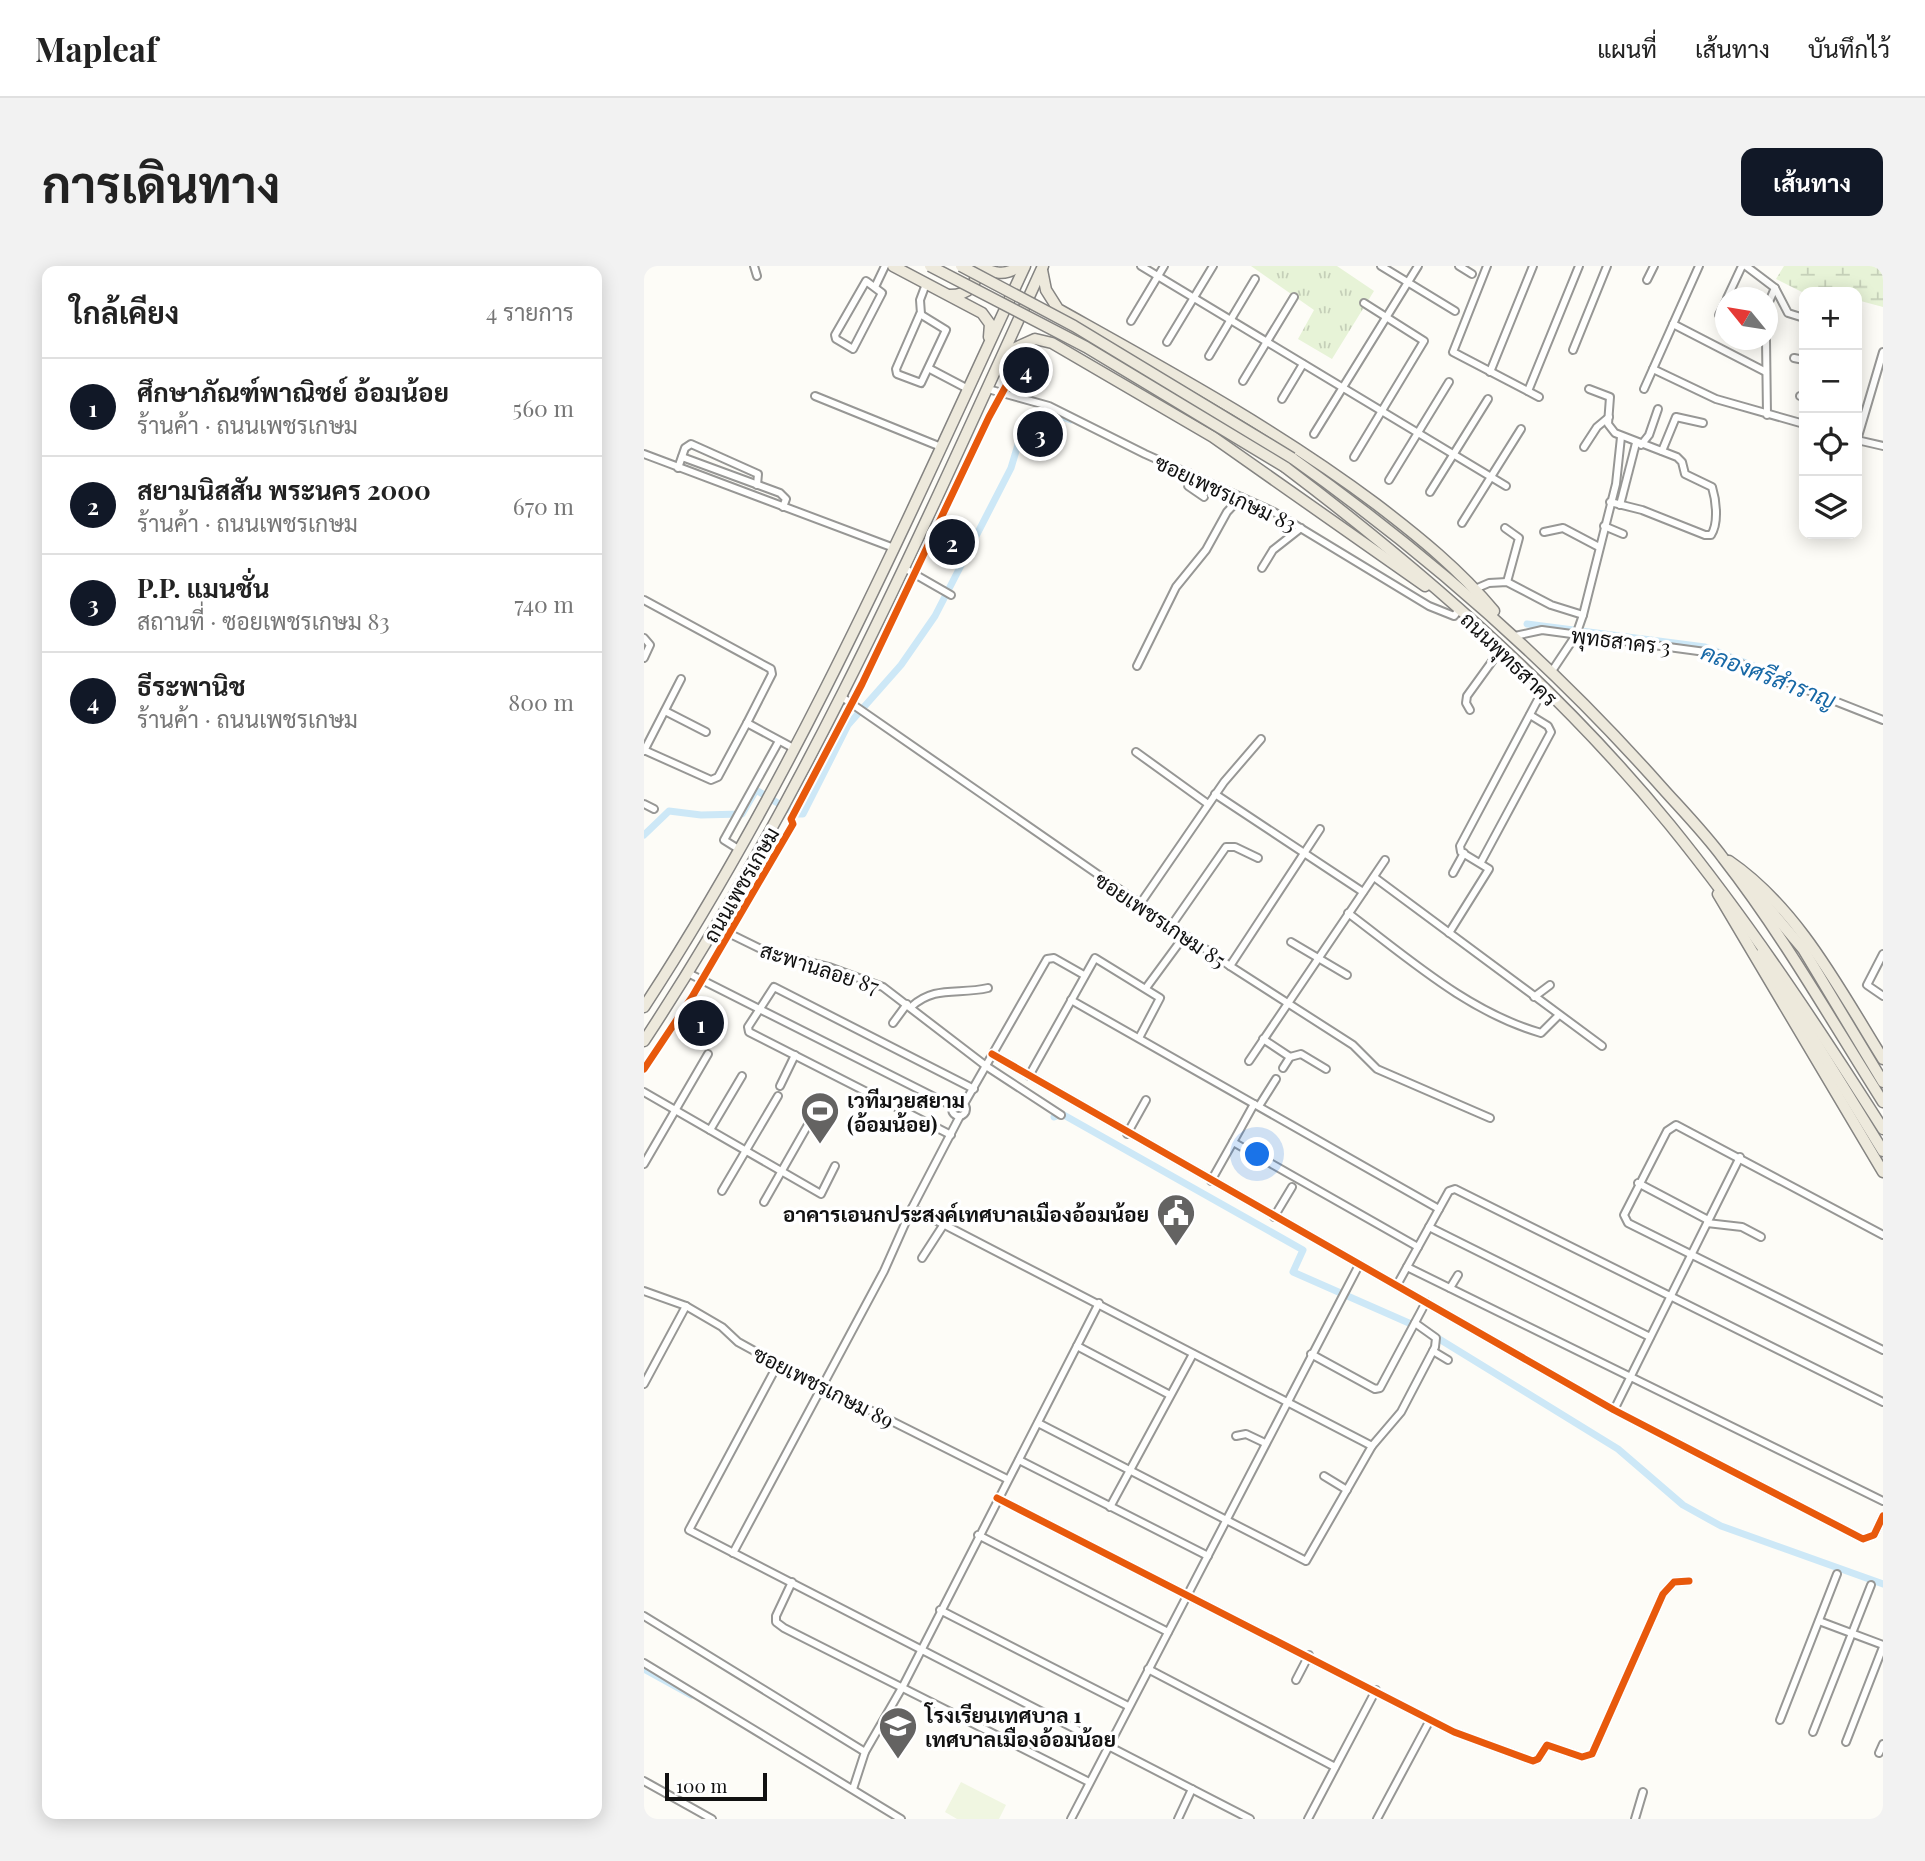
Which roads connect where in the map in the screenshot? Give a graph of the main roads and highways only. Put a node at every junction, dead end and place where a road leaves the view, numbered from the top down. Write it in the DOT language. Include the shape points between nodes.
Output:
graph roads {
  1 [pos="893,266"];
  2 [pos="930,266"];
  3 [pos="961,266"];
  4 [pos="973,266"];
  5 [pos="978,266"];
  6 [pos="1019,266"];
  7 [pos="1025,266"];
  8 [pos="1042,267"];
  9 [pos="950,295"];
  10 [pos="1110,338"];
  11 [pos="988,345"];
  12 [pos="1005,352"];
  13 [pos="1092,366"];
  14 [pos="1456,611"];
  15 [pos="1505,626"];
  16 [pos="1723,857"];
  17 [pos="1705,869"];
  18 [pos="688,937"];
  19 [pos="704,946"];
  20 [pos="671,965"];
  21 [pos="688,973"];
  22 [pos="644,1007"];
  23 [pos="645,1038"];
  24 [pos="1883,1059"];
  25 [pos="1883,1082"];
  26 [pos="1883,1102"];
  27 [pos="1883,1129"];
  28 [pos="1883,1151"];
  29 [pos="1883,1172"];
  1 -- 9 [label="main road"];
  2 -- 14 [label="main road, ถนนพุทธสาคร, bridge" via="1150,384 1285,467 1388,547"];
  3 -- 15 [label="main road, ถนนพุทธสาคร, bridge" via="1221,412 1292,458 1371,514"];
  4 -- 9 [label="main road" via="976,279 971,289"];
  5 -- 6 [label="main road" via="1001,274"];
  7 -- 11 [label="main road, ถนนเพชรเกษม"];
  8 -- 10 [label="main road" via="1053,304"];
  8 -- 12 [label="main road, ถนนเพชรเกษม"];
  9 -- 11 [label="main road" via="986,317"];
  10 -- 13 [label="main road" via="1092,335 1083,343 1081,352"];
  10 -- 15 [label="main road" via="1215,398 1349,484 1475,589"];
  11 -- 18 [label="main road, ถนนเพชรเกษม" via="796,749"];
  12 -- 13 [label="main road" via="1024,342 1044,340"];
  12 -- 19 [label="main road, ถนนเพชรเกษม" via="842,697"];
  13 -- 14 [label="main road" via="1213,437"];
  14 -- 17 [label="main road, ถนนพุทธสาคร" via="1501,649 1623,772"];
  15 -- 16 [label="main road, ถนนพุทธสาคร" via="1635,757"];
  16 -- 24 [label="main road" via="1783,911 1830,974"];
  16 -- 25 [label="main road" via="1802,949"];
  16 -- 26 [label="main road, ถนนพุทธสาคร" via="1801,968"];
  17 -- 27 [label="main road, ถนนพุทธสาคร" via="1780,970"];
  17 -- 28 [label="main road"];
  17 -- 29 [label="main road"];
  18 -- 19 [label="main road"];
  18 -- 20 [label="main road, ถนนเพชรเกษม"];
  19 -- 21 [label="main road, ถนนเพชรเกษม"];
  20 -- 21 [label="main road"];
  20 -- 22 [label="main road, ถนนเพชรเกษม"];
  21 -- 23 [label="main road, ถนนเพชรเกษม"];
}
